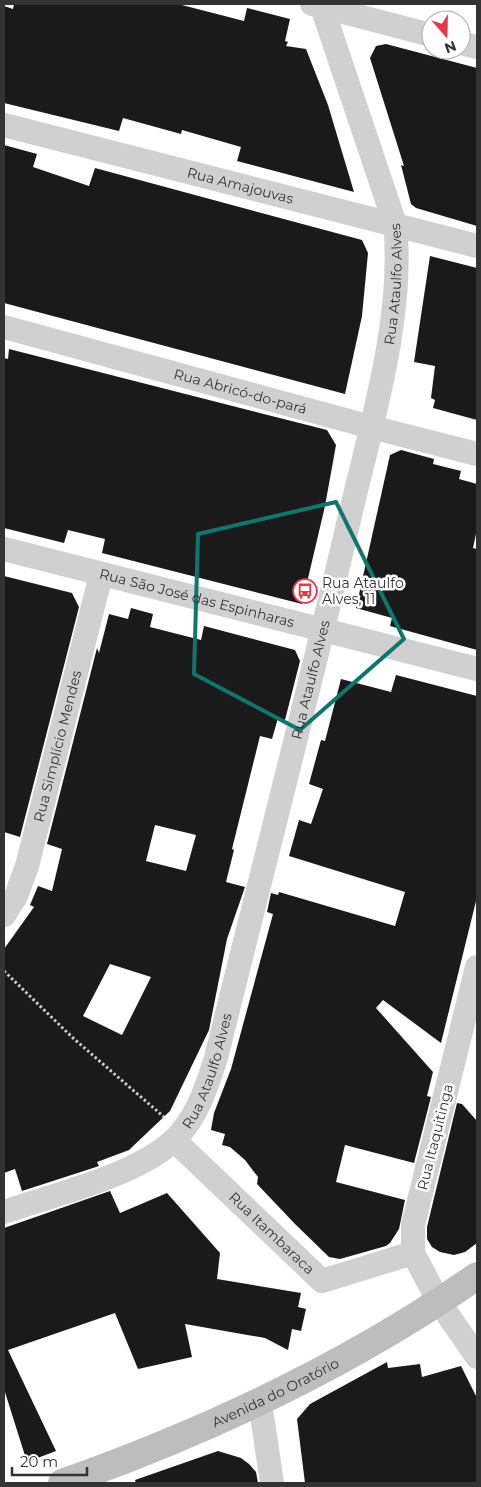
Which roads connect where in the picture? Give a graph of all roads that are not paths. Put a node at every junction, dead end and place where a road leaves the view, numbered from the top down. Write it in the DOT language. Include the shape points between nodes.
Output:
graph roads {
  1 [pos="318,5"];
  2 [pos="421,32"];
  3 [pos="4,125"];
  4 [pos="395,224"];
  5 [pos="477,246"];
  6 [pos="4,327"];
  7 [pos="371,427"];
  8 [pos="477,454"];
  9 [pos="4,549"];
  10 [pos="101,574"];
  11 [pos="324,630"];
  12 [pos="477,670"];
  13 [pos="4,914"];
  14 [pos="477,967"];
  15 [pos="178,1136"];
  16 [pos="4,1212"];
  17 [pos="412,1253"];
  18 [pos="477,1276"];
  19 [pos="440,1302"];
  20 [pos="477,1357"];
  21 [pos="260,1402"];
  22 [pos="62,1483"];
  23 [pos="272,1483"];
  1 -- 2 [label="street"];
  1 -- 4 [label="street, Rua Ataulfo Alves"];
  3 -- 4 [label="street, Rua Amajouvas"];
  4 -- 5 [label="street, Rua Amajouvas"];
  4 -- 7 [label="street, Rua Ataulfo Alves" via="398,254 395,300"];
  6 -- 7 [label="street, Rua Abricó-do-pará"];
  7 -- 8 [label="street, Rua Abricó-do-pará"];
  7 -- 11 [label="street, Rua Ataulfo Alves"];
  9 -- 10 [label="street, Rua São José das Espinharas"];
  10 -- 11 [label="street, Rua São José das Espinharas"];
  10 -- 13 [label="street, Rua Simplício Mendes" via="27,866 16,896"];
  11 -- 12 [label="street, Rua São José das Espinharas"];
  11 -- 15 [label="street, Rua Ataulfo Alves" via="216,1058 203,1097"];
  14 -- 17 [label="street, Rua Itaquitinga" via="413,1225"];
  15 -- 16 [label="street, Rua Ataulfo Alves" via="142,1162 113,1175"];
  15 -- 17 [label="street, Rua Itambaraca" via="322,1281"];
  17 -- 19 [label="street"];
  18 -- 19 [label="main road, Avenida do Oratório"];
  19 -- 20 [label="street"];
  19 -- 21 [label="main road, Avenida do Oratório" via="339,1363"];
  21 -- 22 [label="main road, Avenida do Oratório" via="184,1437"];
  21 -- 23 [label="street"];
}
